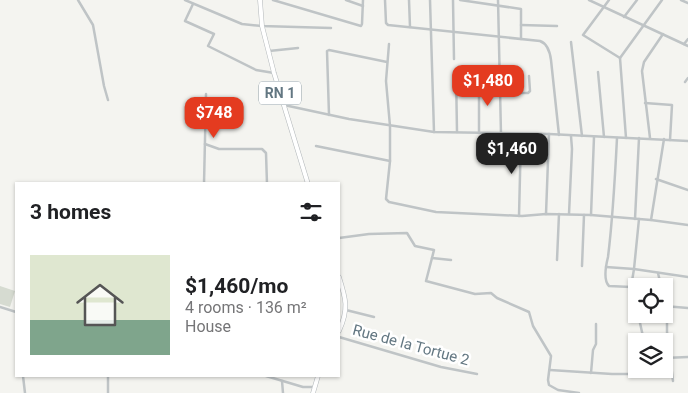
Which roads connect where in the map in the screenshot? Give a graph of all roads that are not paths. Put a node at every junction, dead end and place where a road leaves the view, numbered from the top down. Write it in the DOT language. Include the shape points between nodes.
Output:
graph roads {
  1 [pos="78,0"];
  2 [pos="185,0"];
  3 [pos="260,0"];
  4 [pos="273,0"];
  5 [pos="346,0"];
  6 [pos="363,0"];
  7 [pos="385,0"];
  8 [pos="410,0"];
  9 [pos="430,0"];
  10 [pos="453,0"];
  11 [pos="460,0"];
  12 [pos="498,0"];
  13 [pos="589,0"];
  14 [pos="609,0"];
  15 [pos="637,0"];
  16 [pos="662,0"];
  17 [pos="681,0"];
  18 [pos="476,1"];
  19 [pos="688,3"];
  20 [pos="193,4"];
  21 [pos="498,5"];
  22 [pos="363,6"];
  23 [pos="604,6"];
  24 [pos="624,16"];
  25 [pos="521,25"];
  26 [pos="262,26"];
  27 [pos="557,26"];
  28 [pos="644,26"];
  29 [pos="410,27"];
  30 [pos="331,28"];
  31 [pos="432,30"];
  32 [pos="454,32"];
  33 [pos="663,34"];
  34 [pos="498,38"];
  35 [pos="521,39"];
  36 [pos="688,39"];
  37 [pos="571,42"];
  38 [pos="389,44"];
  39 [pos="684,44"];
  40 [pos="688,46"];
  41 [pos="298,48"];
  42 [pos="268,51"];
  43 [pos="620,58"];
  44 [pos="454,59"];
  45 [pos="388,62"];
  46 [pos="598,72"];
  47 [pos="274,73"];
  48 [pos="456,73"];
  49 [pos="528,76"];
  50 [pos="688,78"];
  51 [pos="479,82"];
  52 [pos="685,82"];
  53 [pos="501,93"];
  54 [pos="206,94"];
  55 [pos="108,100"];
  56 [pos="645,103"];
  57 [pos="284,105"];
  58 [pos="328,115"];
  59 [pos="390,126"];
  60 [pos="434,132"];
  61 [pos="457,132"];
  62 [pos="479,133"];
  63 [pos="501,134"];
  64 [pos="549,134"];
  65 [pos="522,135"];
  66 [pos="559,135"];
  67 [pos="571,136"];
  68 [pos="582,136"];
  69 [pos="594,137"];
  70 [pos="604,137"];
  71 [pos="617,138"];
  72 [pos="626,138"];
  73 [pos="639,138"];
  74 [pos="650,138"];
  75 [pos="664,139"];
  76 [pos="670,140"];
  77 [pos="688,141"];
  78 [pos="205,144"];
  79 [pos="316,146"];
  80 [pos="390,161"];
  81 [pos="656,180"];
  82 [pos="204,182"];
  83 [pos="267,182"];
  84 [pos="307,182"];
  85 [pos="688,190"];
  86 [pos="546,214"];
  87 [pos="559,214"];
  88 [pos="569,214"];
  89 [pos="584,215"];
  90 [pos="520,216"];
  91 [pos="591,216"];
  92 [pos="613,217"];
  93 [pos="637,219"];
  94 [pos="651,220"];
  95 [pos="688,225"];
  96 [pos="340,238"];
  97 [pos="432,258"];
  98 [pos="451,260"];
  99 [pos="558,260"];
  100 [pos="582,266"];
  101 [pos="606,267"];
  102 [pos="634,269"];
  103 [pos="658,273"];
  104 [pos="688,276"];
  105 [pos="632,278"];
  106 [pos="659,278"];
  107 [pos="340,282"];
  108 [pos="628,287"];
  109 [pos="673,306"];
  110 [pos="0,307"];
  111 [pos="688,308"];
  112 [pos="346,310"];
  113 [pos="15,312"];
  114 [pos="374,317"];
  115 [pos="596,324"];
  116 [pos="340,327"];
  117 [pos="340,337"];
  118 [pos="688,357"];
  119 [pos="673,358"];
  120 [pos="550,370"];
  121 [pos="591,373"];
  122 [pos="477,374"];
  123 [pos="628,374"];
  124 [pos="23,377"];
  125 [pos="108,377"];
  126 [pos="269,377"];
  127 [pos="318,377"];
  128 [pos="673,378"];
  129 [pos="282,381"];
  130 [pos="673,381"];
  131 [pos="314,387"];
  132 [pos="25,393"];
  133 [pos="108,393"];
  134 [pos="284,393"];
  135 [pos="314,393"];
  136 [pos="579,393"];
  1 -- 55 [label="street" via="93,25"];
  2 -- 20 [label="street"];
  3 -- 26 [label="main road, RN 1"];
  4 -- 22 [label="street" via="361,26"];
  5 -- 22 [label="street"];
  6 -- 22 [label="street"];
  7 -- 29 [label="street" via="387,25"];
  8 -- 29 [label="street"];
  9 -- 31 [label="street"];
  10 -- 32 [label="street"];
  11 -- 18 [label="street"];
  12 -- 21 [label="street"];
  13 -- 23 [label="street"];
  14 -- 23 [label="street"];
  15 -- 24 [label="street"];
  16 -- 28 [label="street"];
  17 -- 19 [label="street"];
  18 -- 21 [label="street"];
  20 -- 26 [label="street" via="242,24"];
  20 -- 47 [label="street" via="185,22 214,34 208,46 256,70"];
  21 -- 25 [label="street" via="521,9"];
  21 -- 34 [label="street"];
  23 -- 24 [label="street"];
  23 -- 43 [label="street" via="583,35"];
  24 -- 28 [label="street"];
  25 -- 27 [label="street"];
  25 -- 35 [label="street"];
  26 -- 30 [label="street"];
  26 -- 42 [label="main road, RN 1"];
  28 -- 33 [label="street"];
  28 -- 43 [label="street"];
  29 -- 31 [label="street"];
  31 -- 32 [label="street"];
  31 -- 60 [label="street"];
  32 -- 34 [label="street"];
  32 -- 44 [label="street"];
  33 -- 39 [label="street"];
  33 -- 56 [label="street" via="644,62"];
  34 -- 35 [label="street"];
  34 -- 53 [label="street"];
  35 -- 66 [label="street" via="540,41 550,52"];
  36 -- 39 [label="street"];
  37 -- 68 [label="street"];
  38 -- 45 [label="street"];
  39 -- 40 [label="street"];
  41 -- 42 [label="street"];
  42 -- 47 [label="main road, RN 1"];
  43 -- 72 [label="street"];
  45 -- 58 [label="street" via="327,51"];
  45 -- 59 [label="street" via="386,81"];
  46 -- 70 [label="street"];
  47 -- 57 [label="main road, RN 1"];
  48 -- 61 [label="street"];
  49 -- 53 [label="street" via="530,91 527,94"];
  50 -- 52 [label="street"];
  51 -- 62 [label="street"];
  53 -- 63 [label="street"];
  54 -- 78 [label="street"];
  56 -- 74 [label="street"];
  56 -- 76 [label="street" via="672,105"];
  57 -- 58 [label="street"];
  57 -- 84 [label="main road, RN 1"];
  58 -- 59 [label="street"];
  59 -- 60 [label="street"];
  59 -- 80 [label="street"];
  60 -- 61 [label="street"];
  61 -- 62 [label="street"];
  62 -- 63 [label="street"];
  63 -- 65 [label="street"];
  64 -- 65 [label="street"];
  64 -- 66 [label="street"];
  64 -- 86 [label="street"];
  65 -- 90 [label="street"];
  66 -- 67 [label="street"];
  67 -- 68 [label="street"];
  67 -- 88 [label="street"];
  68 -- 69 [label="street"];
  69 -- 70 [label="street"];
  69 -- 91 [label="street"];
  70 -- 71 [label="street"];
  71 -- 72 [label="street"];
  71 -- 92 [label="street"];
  72 -- 73 [label="street"];
  73 -- 74 [label="street"];
  73 -- 93 [label="street"];
  74 -- 75 [label="street"];
  75 -- 76 [label="street"];
  75 -- 81 [label="street"];
  76 -- 77 [label="street"];
  78 -- 82 [label="street"];
  78 -- 83 [label="street" via="219,149 262,149 266,153"];
  79 -- 80 [label="street"];
  80 -- 90 [label="street" via="386,199 389,202 436,212"];
  81 -- 85 [label="street"];
  81 -- 94 [label="street"];
  86 -- 87 [label="street"];
  86 -- 90 [label="street"];
  87 -- 88 [label="street"];
  87 -- 99 [label="street"];
  88 -- 89 [label="street"];
  89 -- 91 [label="street"];
  89 -- 100 [label="street"];
  91 -- 92 [label="street"];
  92 -- 93 [label="street"];
  92 -- 101 [label="street"];
  93 -- 94 [label="street"];
  93 -- 102 [label="street"];
  94 -- 95 [label="street"];
  96 -- 97 [label="street" via="407,233 415,246 434,250"];
  97 -- 98 [label="street"];
  97 -- 120 [label="street" via="426,281 474,294 491,293 528,312 551,356"];
  101 -- 102 [label="street"];
  101 -- 108 [label="street" via="608,286"];
  102 -- 103 [label="street"];
  102 -- 105 [label="street"];
  103 -- 104 [label="street"];
  103 -- 106 [label="street"];
  107 -- 112 [label="main road"];
  109 -- 111 [label="street"];
  110 -- 113 [label="street"];
  112 -- 114 [label="street"];
  112 -- 116 [label="main road"];
  115 -- 121 [label="street"];
  117 -- 122 [label="street, Rue de la Tortue 2" via="441,367"];
  118 -- 119 [label="street"];
  120 -- 121 [label="street"];
  120 -- 136 [label="street" via="548,383 551,387"];
  121 -- 123 [label="street"];
  124 -- 132 [label="street"];
  125 -- 133 [label="street"];
  126 -- 129 [label="street"];
  127 -- 131 [label="main road"];
  128 -- 130 [label="street"];
  129 -- 131 [label="street"];
  129 -- 134 [label="street"];
  131 -- 135 [label="main road"];
}
